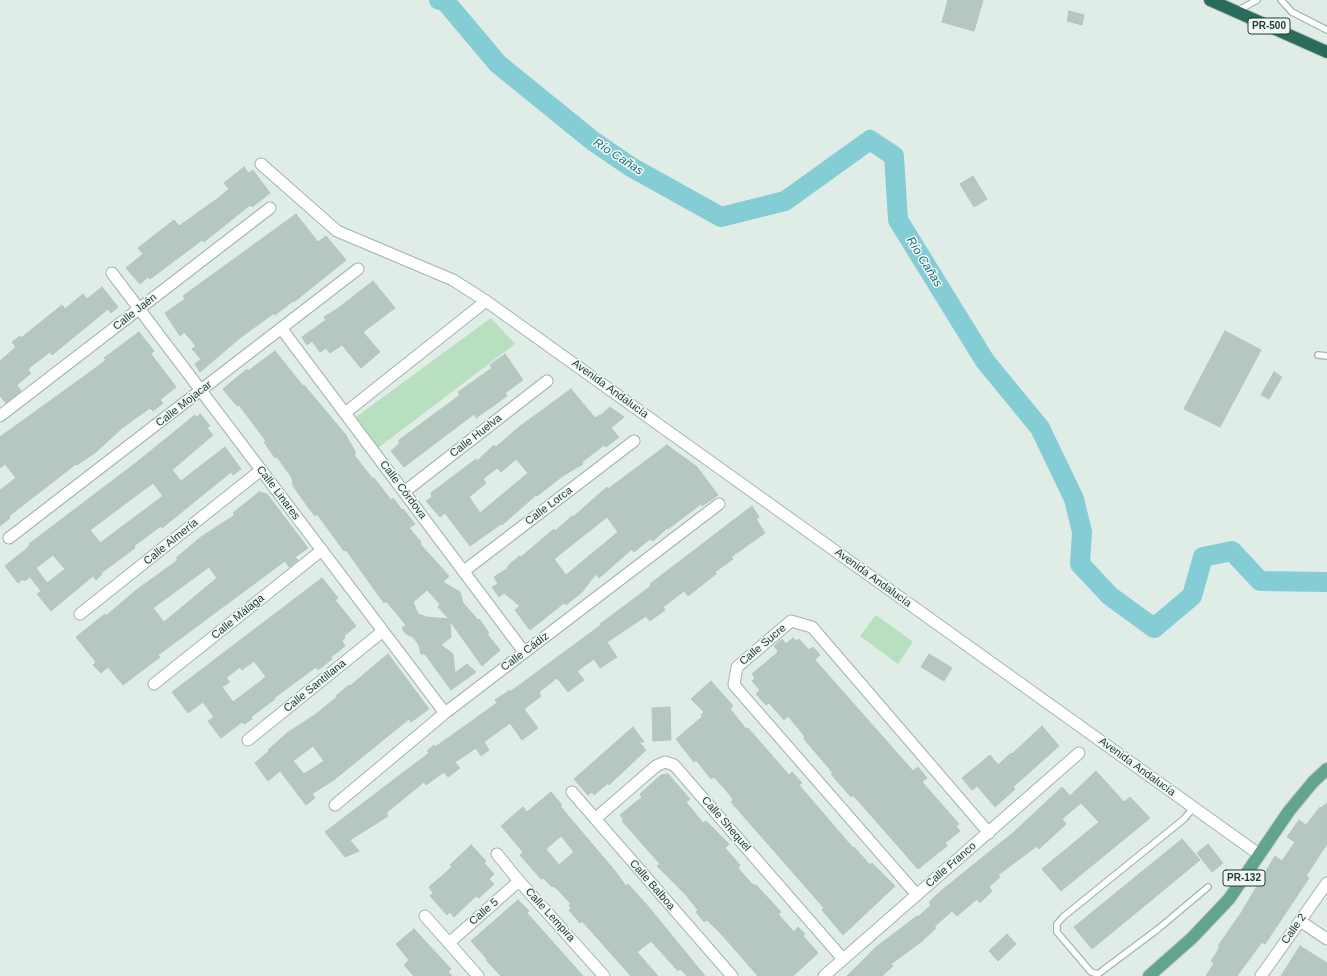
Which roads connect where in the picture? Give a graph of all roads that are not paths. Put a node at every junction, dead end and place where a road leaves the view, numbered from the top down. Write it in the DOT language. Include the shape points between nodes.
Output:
graph roads {
  1 [pos="1210,0"];
  2 [pos="1257,0"];
  3 [pos="1281,0"];
  4 [pos="1237,11"];
  5 [pos="1327,30"];
  6 [pos="1327,52"];
  7 [pos="261,164"];
  8 [pos="270,208"];
  9 [pos="358,269"];
  10 [pos="112,273"];
  11 [pos="486,301"];
  12 [pos="139,309"];
  13 [pos="281,328"];
  14 [pos="1318,355"];
  15 [pos="1327,356"];
  16 [pos="547,381"];
  17 [pos="201,390"];
  18 [pos="345,413"];
  19 [pos="0,416"];
  20 [pos="634,441"];
  21 [pos="261,470"];
  22 [pos="404,492"];
  23 [pos="719,504"];
  24 [pos="9,538"];
  25 [pos="322,550"];
  26 [pos="464,571"];
  27 [pos="80,614"];
  28 [pos="383,631"];
  29 [pos="524,652"];
  30 [pos="154,684"];
  31 [pos="445,713"];
  32 [pos="248,740"];
  33 [pos="1079,753"];
  34 [pos="1327,769"];
  35 [pos="572,792"];
  36 [pos="335,805"];
  37 [pos="1193,808"];
  38 [pos="594,819"];
  39 [pos="989,833"];
  40 [pos="497,854"];
  41 [pos="1260,856"];
  42 [pos="519,881"];
  43 [pos="1327,883"];
  44 [pos="1208,887"];
  45 [pos="916,895"];
  46 [pos="425,916"];
  47 [pos="1300,921"];
  48 [pos="1327,939"];
  49 [pos="449,943"];
  50 [pos="843,959"];
  51 [pos="478,976"];
  52 [pos="604,976"];
  53 [pos="732,976"];
  54 [pos="824,976"];
  55 [pos="1149,976"];
  56 [pos="1261,976"];
  1 -- 4 [label="highway, PR-500 / PR-500"];
  2 -- 4 [label="lane"];
  3 -- 5 [label="lane" via="1292,12"];
  4 -- 6 [label="highway, PR-500 / PR-500"];
  7 -- 11 [label="street, Avenida Andalucía" via="337,231 453,280"];
  8 -- 12 [label="street, Calle Jaén"];
  9 -- 13 [label="street, Calle Mojacar"];
  10 -- 12 [label="street, Calle Linares"];
  11 -- 18 [label="street"];
  11 -- 37 [label="street, Avenida Andalucía"];
  12 -- 17 [label="street, Calle Linares"];
  12 -- 19 [label="street, Calle Jaén"];
  13 -- 17 [label="street, Calle Mojacar"];
  13 -- 18 [label="street, Calle Córdova"];
  14 -- 15 [label="lane"];
  16 -- 22 [label="street, Calle Huelva"];
  17 -- 21 [label="street, Calle Linares"];
  17 -- 24 [label="street, Calle Mojacar"];
  18 -- 22 [label="street, Calle Córdova"];
  20 -- 26 [label="street, Calle Lorca"];
  21 -- 25 [label="street, Calle Linares"];
  21 -- 27 [label="street, Calle Almería"];
  22 -- 26 [label="street, Calle Córdova"];
  23 -- 29 [label="street, Calle Cádiz"];
  25 -- 28 [label="street, Calle Linares"];
  25 -- 30 [label="street, Calle Málaga"];
  26 -- 29 [label="street, Calle Córdova"];
  28 -- 31 [label="street, Calle Linares"];
  28 -- 32 [label="street, Calle Santillana"];
  29 -- 31 [label="street, Calle Cádiz"];
  31 -- 36 [label="street, Calle Cádiz"];
  33 -- 39 [label="street, Calle Franco"];
  34 -- 41 [label="main road, PR-132" via="1289,811"];
  35 -- 38 [label="street, Calle Balboa"];
  37 -- 41 [label="street, Avenida Andalucía"];
  37 -- 44 [label="lane" via="1184,819 1063,917 1057,924 1057,932 1091,972 1098,974"];
  38 -- 50 [label="street, Calle Shequel" via="656,766 665,762 674,765"];
  38 -- 53 [label="street, Calle Balboa"];
  39 -- 45 [label="street, Calle Franco"];
  39 -- 45 [label="street, Calle Sucre" via="812,626 791,621 737,667 734,685"];
  40 -- 42 [label="street, Calle Lempira"];
  41 -- 55 [label="main road, PR-132" via="1229,899 1192,938"];
  42 -- 49 [label="street, Calle 5"];
  42 -- 52 [label="street, Calle Lempira"];
  43 -- 47 [label="street, Calle 2"];
  45 -- 50 [label="street, Calle Franco"];
  46 -- 49 [label="street"];
  47 -- 48 [label="street"];
  47 -- 56 [label="street, Calle 2"];
  49 -- 51 [label="street"];
  50 -- 54 [label="street, Calle Franco"];
}
